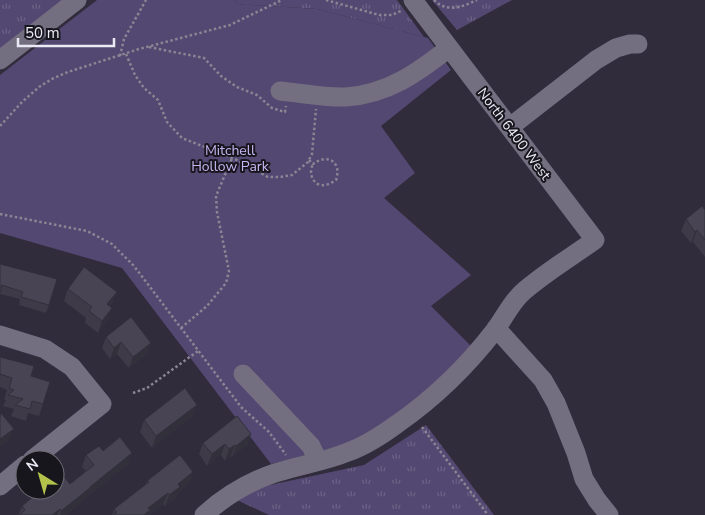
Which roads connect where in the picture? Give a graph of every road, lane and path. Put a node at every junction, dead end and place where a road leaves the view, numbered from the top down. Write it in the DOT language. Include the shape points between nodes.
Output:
graph roads {
  1 [pos="78,0"];
  2 [pos="146,0"];
  3 [pos="282,0"];
  4 [pos="326,0"];
  5 [pos="434,0"];
  6 [pos="477,0"];
  7 [pos="409,4"];
  8 [pos="638,44"];
  9 [pos="148,47"];
  10 [pos="449,48"];
  11 [pos="126,54"];
  12 [pos="120,56"];
  13 [pos="0,60"];
  14 [pos="284,91"];
  15 [pos="318,94"];
  16 [pos="0,126"];
  17 [pos="510,127"];
  18 [pos="232,158"];
  19 [pos="309,160"];
  20 [pos="313,164"];
  21 [pos="0,214"];
  22 [pos="182,328"];
  23 [pos="496,328"];
  24 [pos="0,335"];
  25 [pos="198,350"];
  26 [pos="243,374"];
  27 [pos="133,394"];
  28 [pos="422,427"];
  29 [pos="44,450"];
  30 [pos="286,455"];
  31 [pos="318,461"];
  32 [pos="15,473"];
  33 [pos="0,486"];
  34 [pos="204,515"];
  35 [pos="488,515"];
  36 [pos="609,515"];
  1 -- 13 [label="street"];
  2 -- 12 [label="path" via="124,39"];
  3 -- 9 [label="path" via="230,25"];
  4 -- 7 [label="path" via="386,16"];
  5 -- 6 [label="path" via="443,7 453,8"];
  7 -- 10 [label="street, North 6400 West"];
  8 -- 17 [label="street" via="616,48 596,60"];
  9 -- 11 [label="path"];
  9 -- 14 [label="path" via="204,58 237,87 258,95 272,108 285,112"];
  10 -- 15 [label="street" via="414,75 381,90 344,97"];
  10 -- 17 [label="street, North 6400 West"];
  11 -- 12 [label="path"];
  11 -- 18 [label="path" via="135,75 158,100 168,122 182,138"];
  12 -- 16 [label="path" via="52,79 22,102"];
  14 -- 15 [label="street"];
  15 -- 19 [label="path"];
  17 -- 23 [label="street, North 6400 West" via="594,240 523,291"];
  18 -- 19 [label="path" via="268,177 297,172"];
  18 -- 22 [label="path" via="216,196 216,212 229,270 226,283"];
  19 -- 20 [label="path"];
  20 -- 20 [label="path" via="332,160 337,166 336,180 321,185 315,182 311,175"];
  21 -- 22 [label="path" via="87,231 112,244 134,266"];
  22 -- 25 [label="path"];
  23 -- 31 [label="street" via="471,359 398,424 356,449"];
  23 -- 36 [label="street" via="543,380 556,403 584,480"];
  24 -- 29 [label="street" via="45,349 72,368 102,404"];
  25 -- 27 [label="path" via="147,388"];
  25 -- 30 [label="path" via="242,407 269,432"];
  26 -- 31 [label="street" via="311,446"];
  28 -- 35 [label="path"];
  31 -- 34 [label="street" via="246,485"];
  32 -- 33 [label="street"];
}
